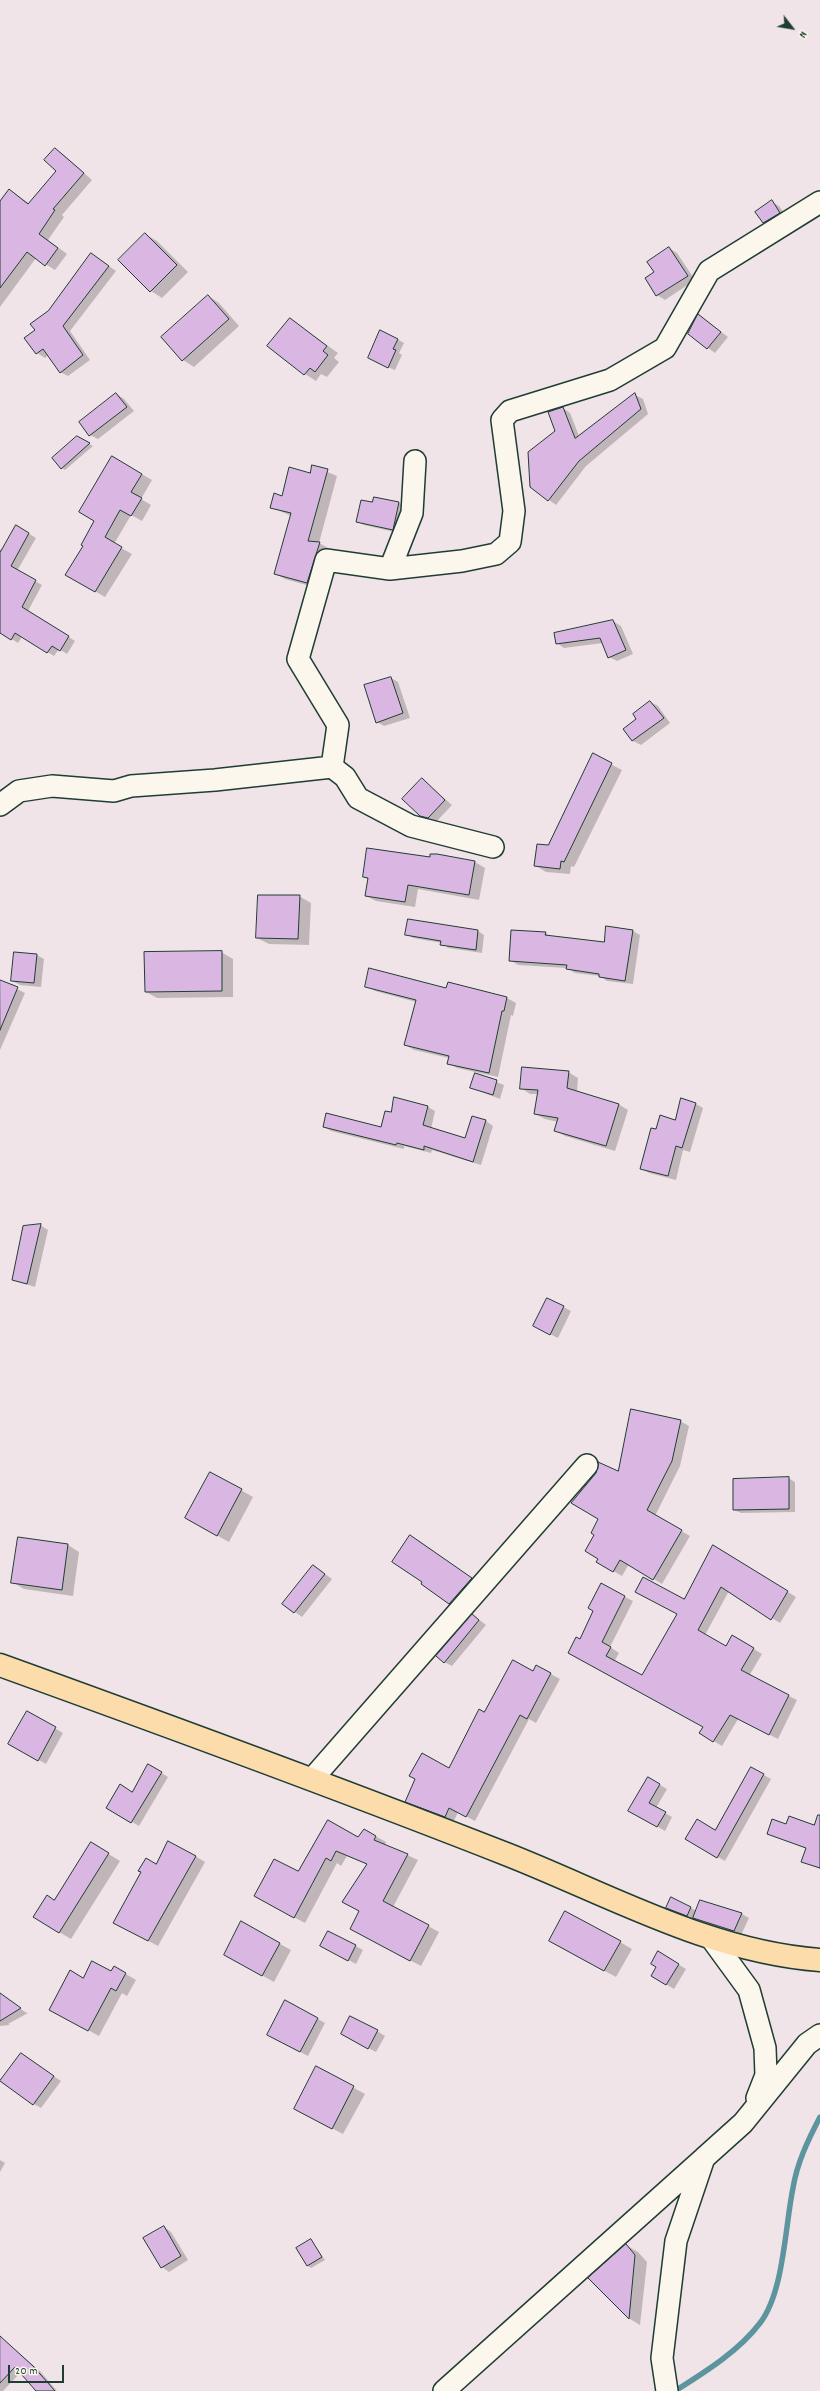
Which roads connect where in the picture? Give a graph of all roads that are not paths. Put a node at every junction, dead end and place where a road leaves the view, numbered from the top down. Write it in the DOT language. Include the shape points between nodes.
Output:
graph roads {
  1 [pos="820,202"];
  2 [pos="415,461"];
  3 [pos="390,569"];
  4 [pos="332,768"];
  5 [pos="0,805"];
  6 [pos="493,847"];
  7 [pos="586,1465"];
  8 [pos="0,1664"];
  9 [pos="313,1778"];
  10 [pos="711,1938"];
  11 [pos="820,1960"];
  12 [pos="820,2035"];
  13 [pos="742,2123"];
  14 [pos="704,2158"];
  15 [pos="444,2391"];
  16 [pos="666,2391"];
  1 -- 3 [label="street" via="709,271 665,348 610,380 510,411 502,420 514,511 510,542 496,554 462,561"];
  2 -- 3 [label="street" via="412,513 392,558"];
  3 -- 4 [label="street" via="326,560 311,608 298,659 338,725"];
  4 -- 5 [label="street" via="131,786 114,791 52,786 19,791"];
  4 -- 6 [label="street" via="345,777 358,798 411,826"];
  7 -- 9 [label="street"];
  8 -- 9 [label="main road"];
  9 -- 10 [label="main road"];
  10 -- 11 [label="main road" via="754,1950"];
  10 -- 13 [label="street" via="749,1990 765,2048 766,2075 761,2091"];
  12 -- 13 [label="street" via="807,2044"];
  13 -- 14 [label="street"];
  14 -- 15 [label="street"];
  14 -- 16 [label="street" via="676,2241 662,2358"];
}
